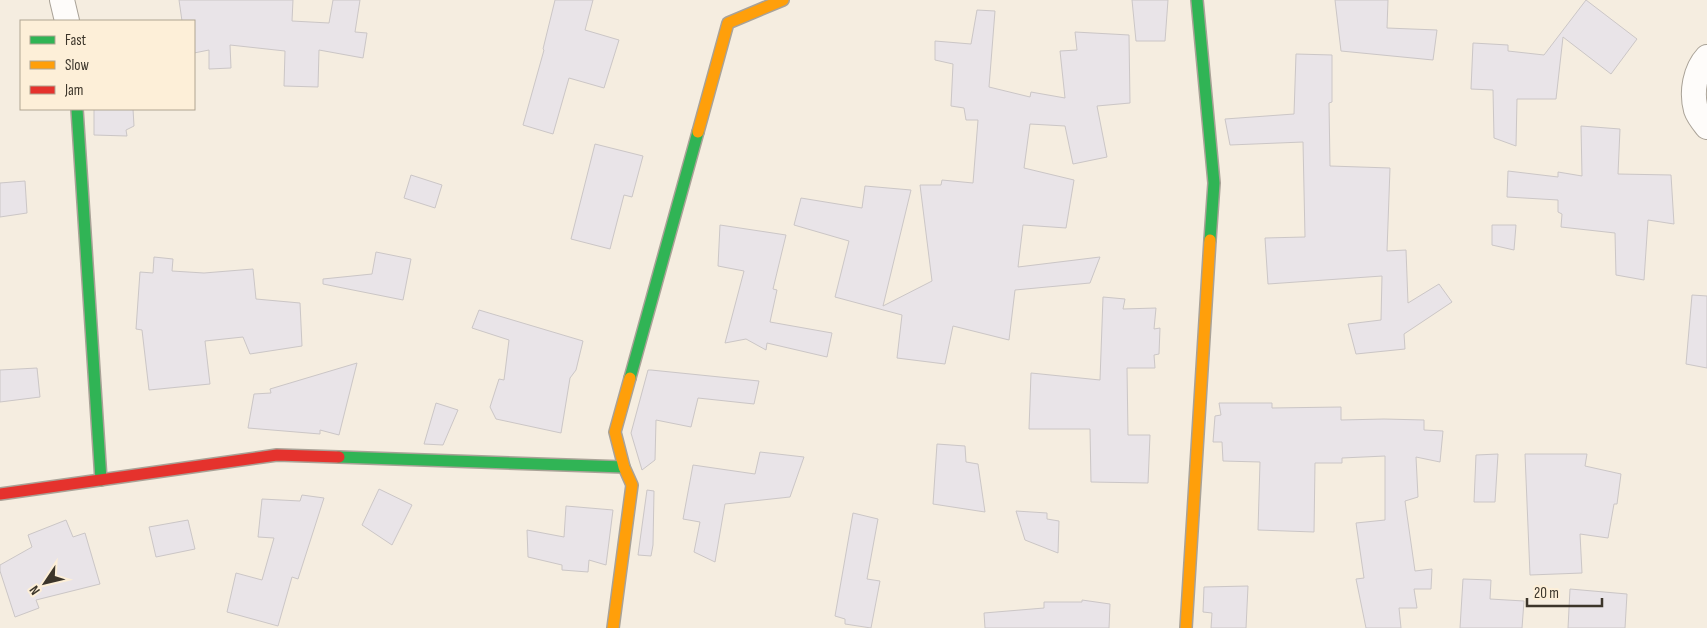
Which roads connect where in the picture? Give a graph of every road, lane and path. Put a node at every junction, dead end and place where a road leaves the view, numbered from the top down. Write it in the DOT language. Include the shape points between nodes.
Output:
graph roads {
  1 [pos="62,0"];
  2 [pos="783,0"];
  3 [pos="1197,0"];
  4 [pos="67,20"];
  5 [pos="1707,57"];
  6 [pos="77,110"];
  7 [pos="1707,127"];
  8 [pos="624,467"];
  9 [pos="101,480"];
  10 [pos="0,494"];
  11 [pos="613,628"];
  12 [pos="1186,628"];
  1 -- 4 [label="street"];
  2 -- 8 [label="street" via="728,23 614,432"];
  3 -- 12 [label="street" via="1214,183"];
  5 -- 7 [label="street" via="1693,89 1696,111"];
  6 -- 9 [label="street"];
  8 -- 9 [label="street" via="277,455"];
  8 -- 11 [label="street" via="632,484"];
  9 -- 10 [label="street"];
}
